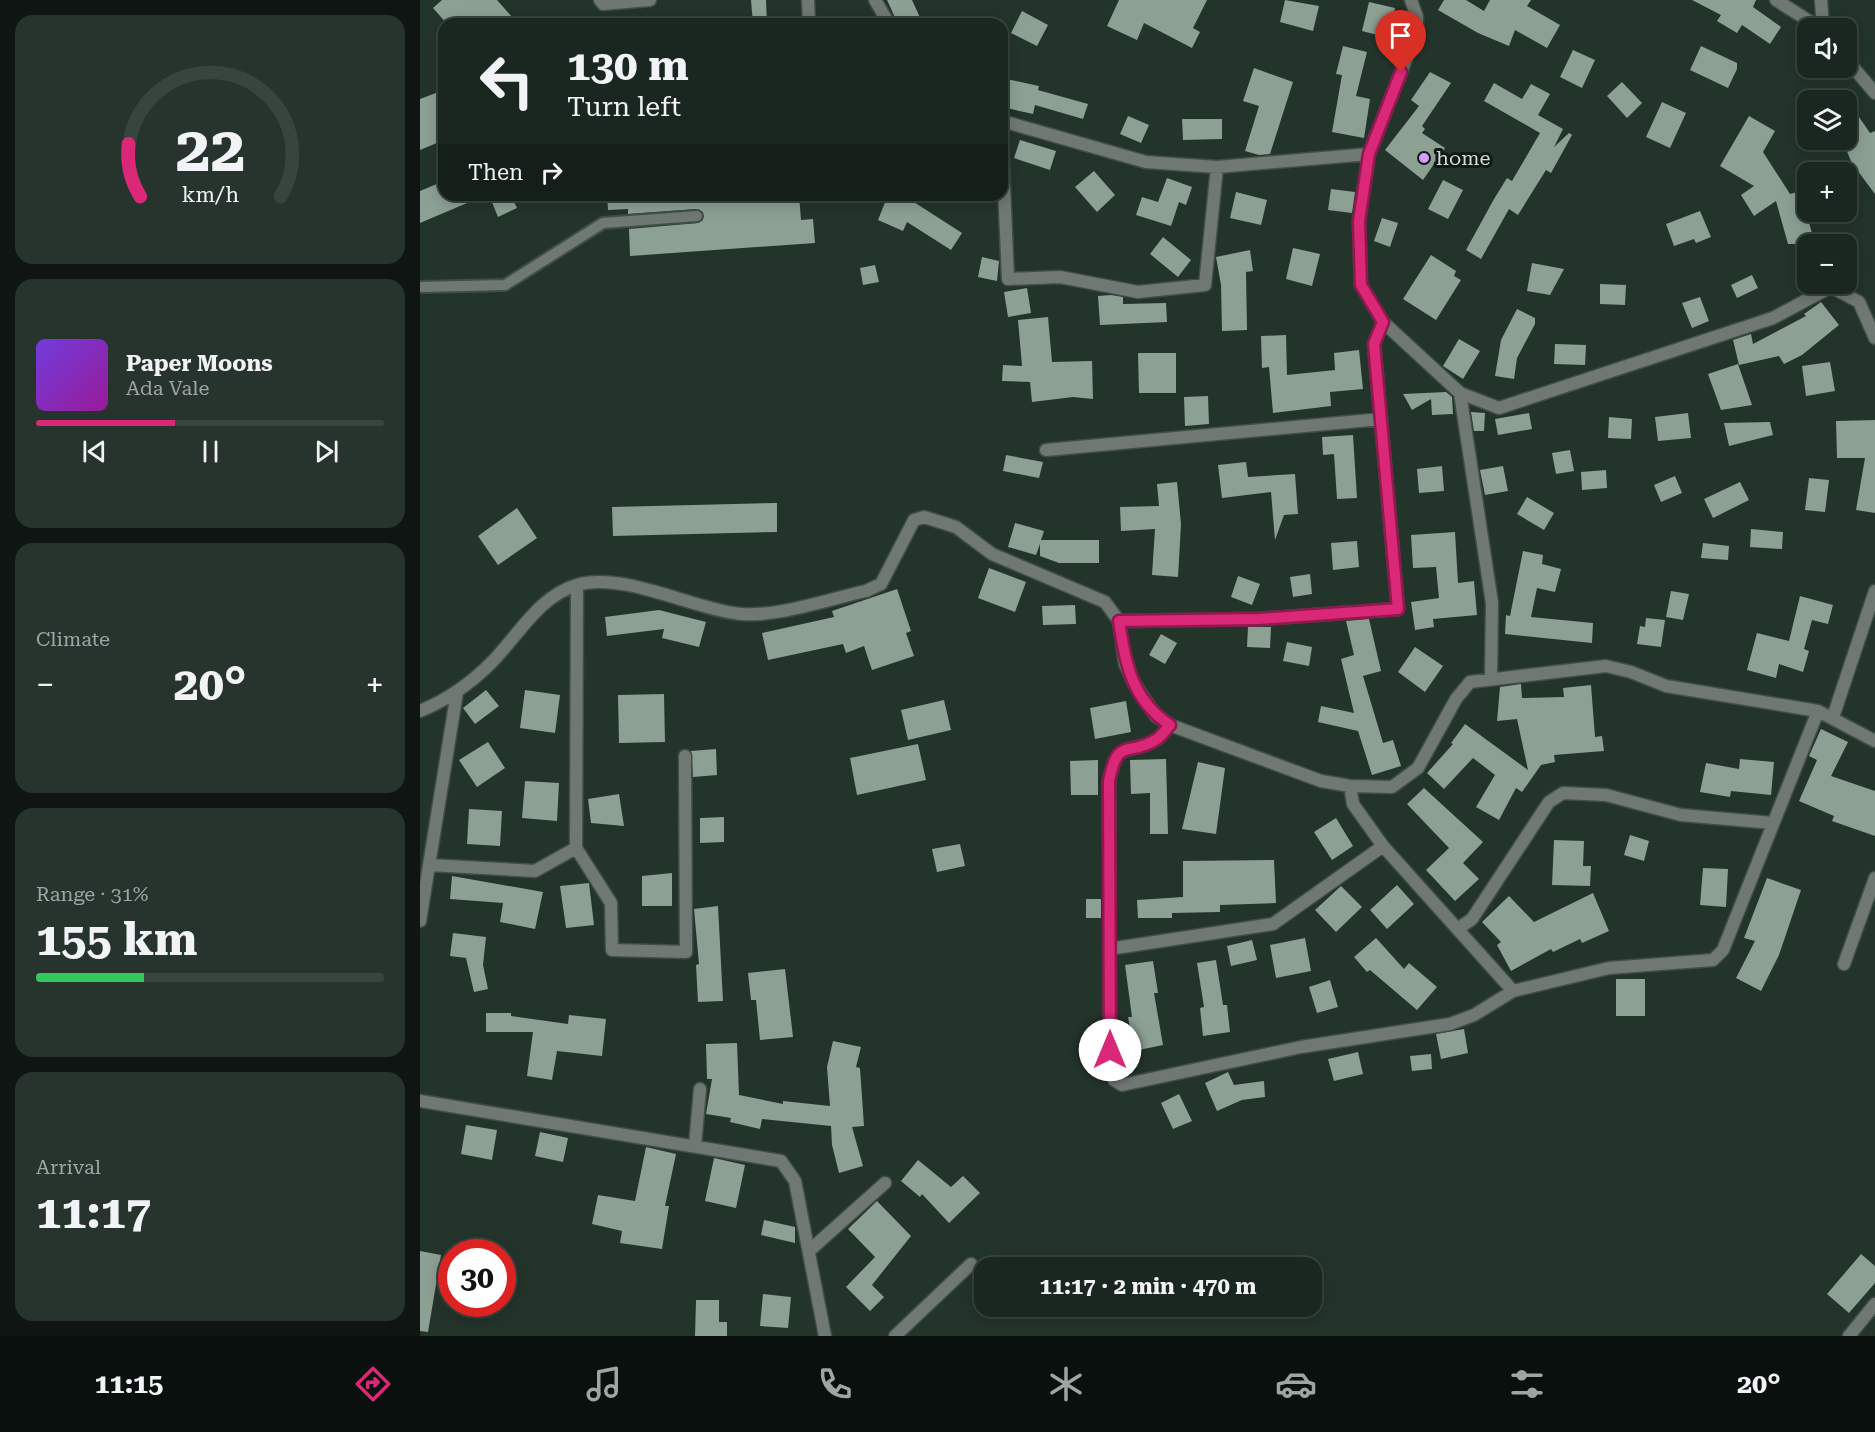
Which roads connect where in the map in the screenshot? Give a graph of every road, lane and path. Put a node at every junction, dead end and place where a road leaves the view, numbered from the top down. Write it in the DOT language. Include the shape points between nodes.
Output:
graph roads {
  1 [pos="600,0"];
  2 [pos="650,0"];
  3 [pos="808,0"];
  4 [pos="875,0"];
  5 [pos="1411,0"];
  6 [pos="1776,0"];
  7 [pos="1821,0"];
  8 [pos="809,18"];
  9 [pos="886,18"];
  10 [pos="1805,18"];
  11 [pos="1821,18"];
  12 [pos="1857,72"];
  13 [pos="1875,93"];
  14 [pos="1008,123"];
  15 [pos="1369,154"];
  16 [pos="1217,167"];
  17 [pos="1005,201"];
  18 [pos="697,216"];
  19 [pos="420,287"];
  20 [pos="1383,322"];
  21 [pos="1875,338"];
  22 [pos="1460,393"];
  23 [pos="1381,419"];
  24 [pos="1046,450"];
  25 [pos="577,585"];
  26 [pos="1875,591"];
  27 [pos="1119,621"];
  28 [pos="1491,679"];
  29 [pos="457,692"];
  30 [pos="420,711"];
  31 [pos="1818,711"];
  32 [pos="1833,717"];
  33 [pos="1170,725"];
  34 [pos="1875,741"];
  35 [pos="685,756"];
  36 [pos="1350,786"];
  37 [pos="1773,823"];
  38 [pos="1383,846"];
  39 [pos="576,848"];
  40 [pos="429,866"];
  41 [pos="1875,878"];
  42 [pos="420,921"];
  43 [pos="1459,928"];
  44 [pos="1109,949"];
  45 [pos="1844,964"];
  46 [pos="1513,991"];
  47 [pos="700,1089"];
  48 [pos="420,1101"];
  49 [pos="695,1146"];
  50 [pos="885,1183"];
  51 [pos="809,1251"];
  52 [pos="971,1264"];
  53 [pos="1875,1304"];
  54 [pos="825,1336"];
  55 [pos="895,1336"];
  56 [pos="1849,1336"];
  1 -- 2 [label="street" via="603,4"];
  3 -- 8 [label="street"];
  4 -- 9 [label="street"];
  5 -- 15 [label="street" via="1417,31"];
  6 -- 10 [label="street"];
  7 -- 11 [label="street"];
  12 -- 13 [label="street"];
  14 -- 16 [label="street" via="1146,162"];
  15 -- 16 [label="street"];
  15 -- 20 [label="street" via="1359,221 1361,285"];
  16 -- 17 [label="street" via="1205,285 1138,292 1060,277 1008,279"];
  18 -- 19 [label="lane" via="603,223 505,285"];
  20 -- 22 [label="street"];
  20 -- 23 [label="street" via="1374,344"];
  21 -- 22 [label="street" via="1859,302 1831,287 1773,318 1498,408"];
  22 -- 28 [label="street" via="1492,603"];
  23 -- 24 [label="street"];
  23 -- 27 [label="street" via="1398,609 1259,619"];
  25 -- 27 [label="street" via="593,581 668,594 741,614 771,613 866,591 880,584 914,520 924,517 956,527 992,554 1105,602"];
  25 -- 29 [label="street" via="553,594 490,664"];
  25 -- 39 [label="street"];
  26 -- 32 [label="street"];
  27 -- 33 [label="street" via="1125,664 1134,683 1156,716"];
  28 -- 31 [label="street" via="1606,666 1666,686"];
  28 -- 36 [label="street" via="1470,682 1456,699 1418,768 1392,787"];
  29 -- 30 [label="street"];
  29 -- 40 [label="street"];
  31 -- 32 [label="street"];
  31 -- 37 [label="street"];
  32 -- 34 [label="street"];
  33 -- 36 [label="street" via="1321,781"];
  33 -- 44 [label="street" via="1157,739 1119,752 1113,760 1109,781"];
  35 -- 39 [label="street" via="686,952 612,950 611,903"];
  36 -- 38 [label="street" via="1353,804"];
  37 -- 43 [label="street" via="1681,815 1606,795 1563,793 1549,802 1472,919"];
  37 -- 46 [label="street" via="1723,950 1713,960 1609,968"];
  38 -- 43 [label="street"];
  38 -- 44 [label="street" via="1273,924"];
  39 -- 40 [label="street" via="535,871"];
  40 -- 42 [label="street"];
  41 -- 45 [label="street"];
  43 -- 46 [label="street"];
  44 -- 46 [label="street" via="1110,1070 1114,1080 1122,1085 1300,1047 1450,1024 1474,1015"];
  47 -- 49 [label="street"];
  48 -- 49 [label="street"];
  49 -- 51 [label="street" via="781,1161 795,1181"];
  50 -- 51 [label="street"];
  51 -- 54 [label="street"];
  52 -- 55 [label="street"];
  53 -- 56 [label="street"];
}
